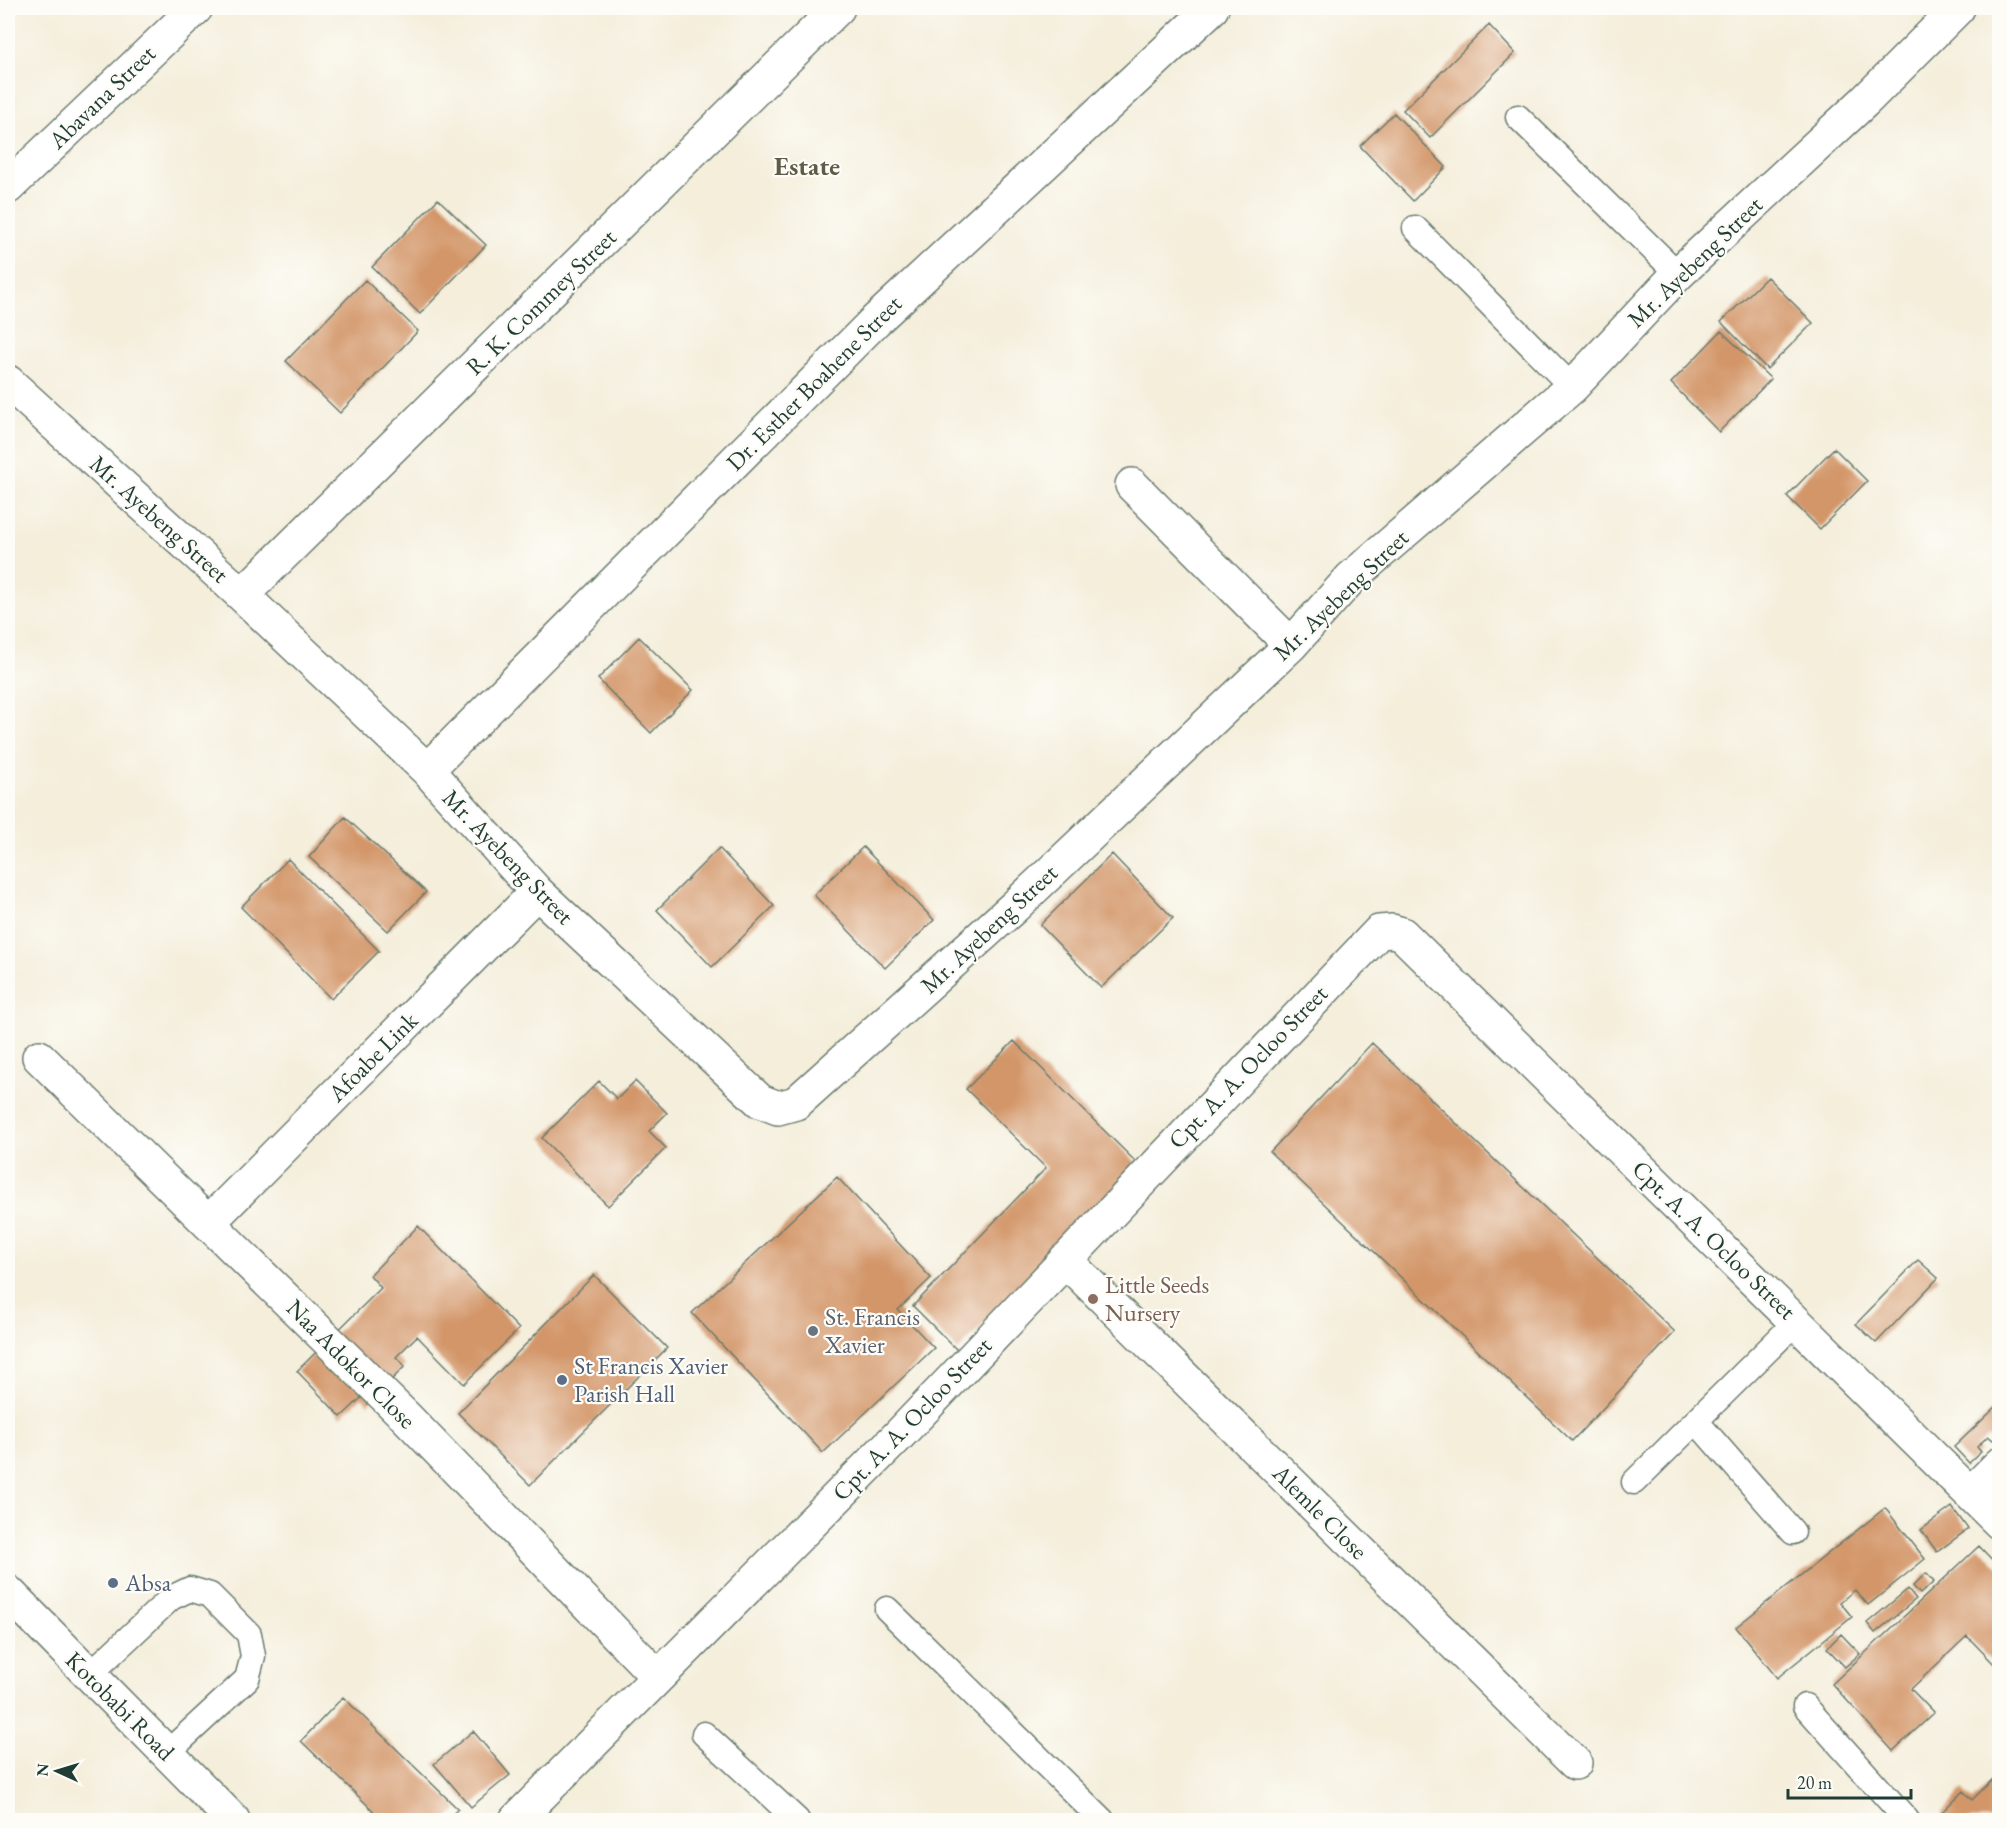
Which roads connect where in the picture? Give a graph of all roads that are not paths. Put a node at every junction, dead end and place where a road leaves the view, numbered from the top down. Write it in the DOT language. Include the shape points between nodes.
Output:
graph roads {
  1 [pos="196,8"];
  2 [pos="838,8"];
  3 [pos="1212,8"];
  4 [pos="1958,8"];
  5 [pos="1518,117"];
  6 [pos="8,187"];
  7 [pos="1415,228"];
  8 [pos="1678,274"];
  9 [pos="8,382"];
  10 [pos="1572,387"];
  11 [pos="1132,485"];
  12 [pos="242,595"];
  13 [pos="1291,645"];
  14 [pos="427,771"];
  15 [pos="537,892"];
  16 [pos="39,1057"];
  17 [pos="208,1223"];
  18 [pos="1065,1260"];
  19 [pos="1797,1321"];
  20 [pos="1696,1421"];
  21 [pos="2000,1464"];
  22 [pos="1634,1482"];
  23 [pos="1971,1493"];
  24 [pos="2000,1523"];
  25 [pos="1793,1532"];
  26 [pos="8,1592"];
  27 [pos="887,1609"];
  28 [pos="89,1675"];
  29 [pos="657,1676"];
  30 [pos="1804,1706"];
  31 [pos="704,1734"];
  32 [pos="167,1753"];
  33 [pos="1575,1763"];
  34 [pos="233,1821"];
  35 [pos="516,1821"];
  36 [pos="797,1821"];
  37 [pos="1102,1821"];
  38 [pos="1907,1821"];
  1 -- 6 [label="street, Abavana Street"];
  2 -- 12 [label="street, R. K. Commey Street"];
  3 -- 14 [label="street, Dr. Esther Boahene Street" via="875,321"];
  4 -- 8 [label="street, Mr. Ayebeng Street" via="1865,101"];
  5 -- 8 [label="lane"];
  7 -- 10 [label="lane"];
  8 -- 10 [label="street, Mr. Ayebeng Street"];
  9 -- 12 [label="street, Mr. Ayebeng Street"];
  10 -- 13 [label="street, Mr. Ayebeng Street" via="1351,578"];
  11 -- 13 [label="street"];
  12 -- 14 [label="street, Mr. Ayebeng Street"];
  13 -- 15 [label="street, Mr. Ayebeng Street" via="1014,907 796,1103 778,1107 760,1101"];
  14 -- 15 [label="street, Mr. Ayebeng Street"];
  15 -- 17 [label="street, Afoabe Link"];
  16 -- 17 [label="street, Naa Adokor Close"];
  17 -- 29 [label="street, Naa Adokor Close" via="406,1417"];
  18 -- 19 [label="street, Cpt. A. A. Ocloo Street" via="1368,942 1379,932 1392,931 1402,934"];
  18 -- 29 [label="street, Cpt. A. A. Ocloo Street" via="899,1435"];
  18 -- 33 [label="street, Alemle Close"];
  19 -- 20 [label="lane"];
  19 -- 23 [label="street, Cpt. A. A. Ocloo Street"];
  20 -- 22 [label="lane"];
  20 -- 25 [label="lane"];
  21 -- 23 [label="street"];
  23 -- 24 [label="street, Cpt. A. A. Ocloo Street"];
  26 -- 28 [label="street, Kotobabi Road"];
  27 -- 37 [label="lane"];
  28 -- 32 [label="street, Kotobabi Road"];
  28 -- 32 [label="lane" via="171,1598 190,1589 210,1595 249,1634 253,1656 247,1679"];
  29 -- 35 [label="street, Cpt. A. A. Ocloo Street"];
  30 -- 38 [label="lane"];
  31 -- 36 [label="lane"];
  32 -- 34 [label="street, Kotobabi Road"];
}
